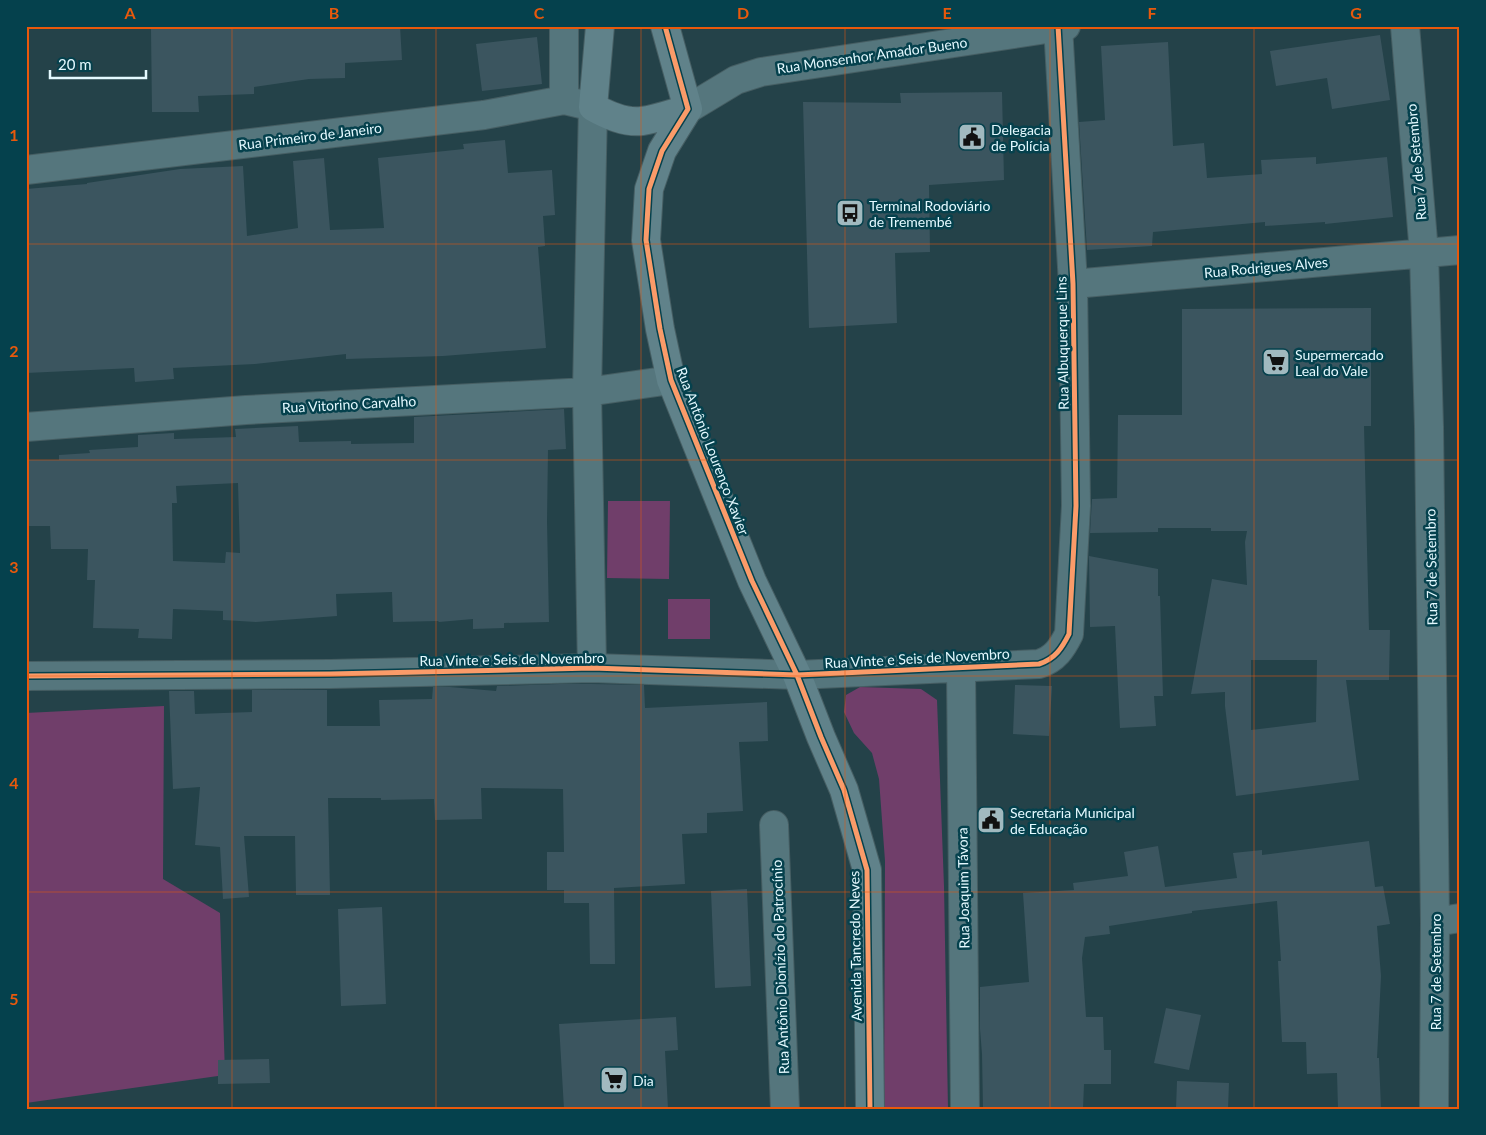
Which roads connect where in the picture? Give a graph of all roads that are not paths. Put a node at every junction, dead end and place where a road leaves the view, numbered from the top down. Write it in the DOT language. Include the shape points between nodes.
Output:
graph roads {
  1 [pos="564,26"];
  2 [pos="600,26"];
  3 [pos="665,26"];
  4 [pos="1405,26"];
  5 [pos="1061,27"];
  6 [pos="564,100"];
  7 [pos="593,107"];
  8 [pos="688,109"];
  9 [pos="26,170"];
  10 [pos="1460,250"];
  11 [pos="1424,253"];
  12 [pos="1073,284"];
  13 [pos="671,380"];
  14 [pos="587,392"];
  15 [pos="26,427"];
  16 [pos="1055,655"];
  17 [pos="961,667"];
  18 [pos="592,668"];
  19 [pos="797,675"];
  20 [pos="26,676"];
  21 [pos="774,824"];
  22 [pos="1448,920"];
  23 [pos="785,1109"];
  24 [pos="870,1109"];
  25 [pos="965,1109"];
  26 [pos="1434,1109"];
  1 -- 6 [label="street"];
  2 -- 7 [label="main road"];
  3 -- 8 [label="main road"];
  4 -- 11 [label="street, Rua 7 de Setembro"];
  5 -- 8 [label="street, Rua Monsenhor Amador Bueno" via="761,72 736,80"];
  5 -- 12 [label="street, Rua Albuquerque Lins"];
  6 -- 7 [label="street, Rua Primeiro de Janeiro"];
  6 -- 9 [label="street, Rua Primeiro de Janeiro" via="484,115"];
  7 -- 8 [label="main road" via="621,119 641,121"];
  7 -- 14 [label="street"];
  8 -- 13 [label="main road, Rua Antônio Lourenço Xavier" via="662,150 649,189 646,240"];
  10 -- 11 [label="street, Rua Rodrigues Alves"];
  11 -- 12 [label="street, Rua Rodrigues Alves"];
  11 -- 22 [label="street, Rua 7 de Setembro"];
  12 -- 16 [label="street, Rua Albuquerque Lins" via="1076,506 1069,634"];
  13 -- 14 [label="street, Rua Vitorino Carvalho"];
  13 -- 19 [label="main road, Rua Antônio Lourenço Xavier" via="752,581"];
  14 -- 15 [label="street, Rua Vitorino Carvalho" via="246,410"];
  14 -- 18 [label="street"];
  16 -- 17 [label="street, Rua Vinte e Seis de Novembro" via="1039,664"];
  17 -- 19 [label="street, Rua Vinte e Seis de Novembro"];
  17 -- 25 [label="street, Rua Joaquim Távora"];
  18 -- 19 [label="street, Rua Vinte e Seis de Novembro"];
  18 -- 20 [label="street, Rua Vinte e Seis de Novembro"];
  19 -- 24 [label="main road, Avenida Tancredo Neves" via="844,790 866,870"];
  21 -- 23 [label="street, Rua Antônio Dionízio do Patrocínio"];
  22 -- 26 [label="street, Rua 7 de Setembro"];
}
